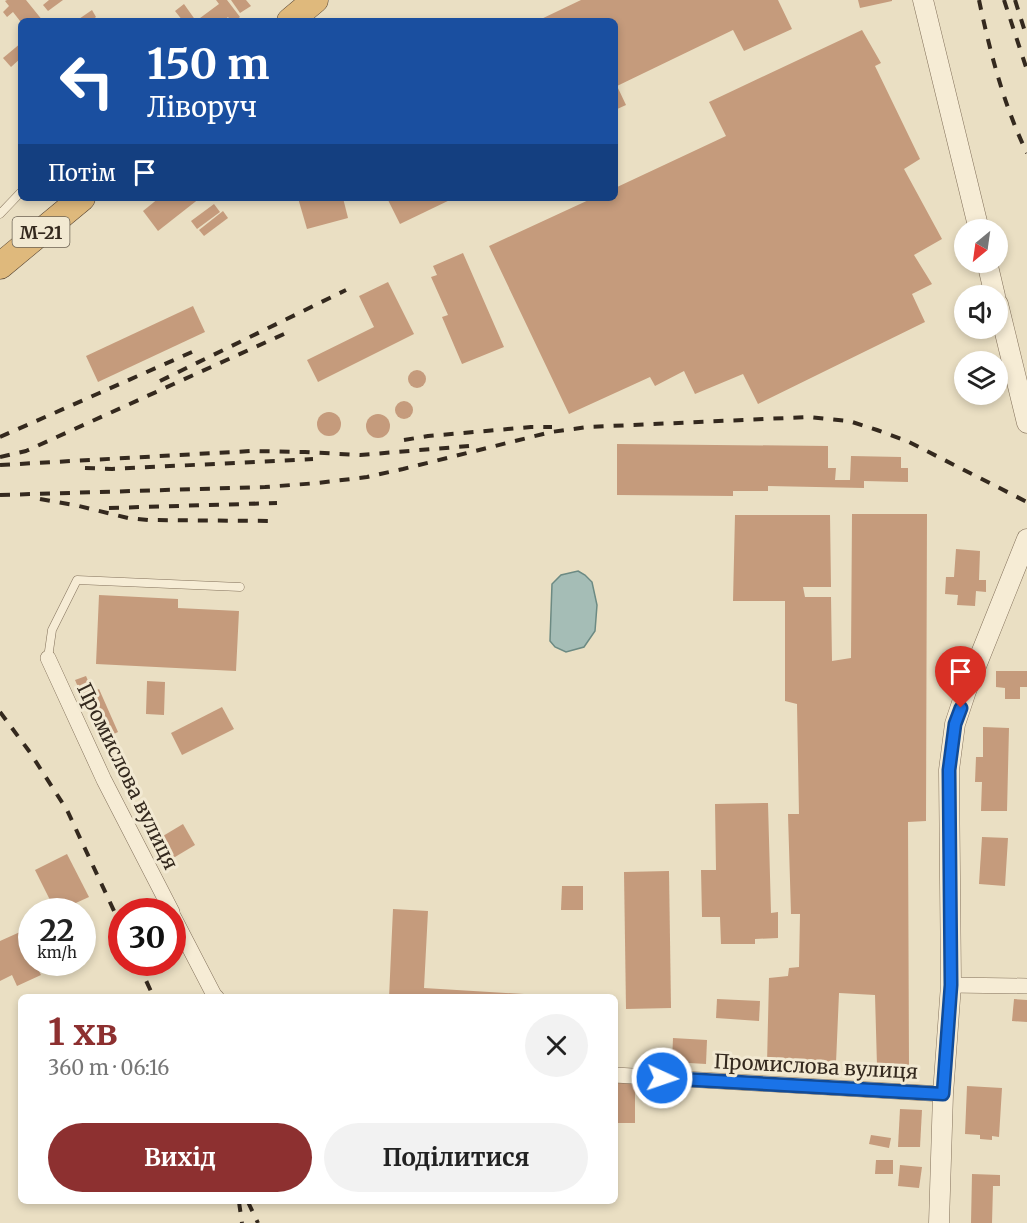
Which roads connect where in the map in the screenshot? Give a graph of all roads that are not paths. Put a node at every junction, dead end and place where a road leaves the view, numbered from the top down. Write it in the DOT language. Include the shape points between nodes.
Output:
graph roads {
  1 [pos="315,0"];
  2 [pos="922,0"];
  3 [pos="294,18"];
  4 [pos="18,195"];
  5 [pos="78,201"];
  6 [pos="0,214"];
  7 [pos="976,219"];
  8 [pos="0,266"];
  9 [pos="1007,339"];
  10 [pos="1027,423"];
  11 [pos="1027,540"];
  12 [pos="240,587"];
  13 [pos="48,658"];
  14 [pos="164,898"];
  15 [pos="186,940"];
  16 [pos="951,985"];
  17 [pos="1027,986"];
  18 [pos="213,994"];
  19 [pos="618,1076"];
  20 [pos="943,1094"];
  21 [pos="939,1223"];
  1 -- 3 [label="highway"];
  2 -- 7 [label="street"];
  4 -- 6 [label="lane"];
  5 -- 8 [label="highway, М-21"];
  9 -- 10 [label="street"];
  11 -- 16 [label="street" via="955,724 949,770"];
  12 -- 13 [label="lane" via="77,580 52,630"];
  13 -- 14 [label="street, Промислова вулиця"];
  15 -- 18 [label="street, Промислова вулиця"];
  16 -- 17 [label="street"];
  16 -- 20 [label="street"];
  19 -- 20 [label="street, Промислова вулиця"];
  20 -- 21 [label="street"];
}
